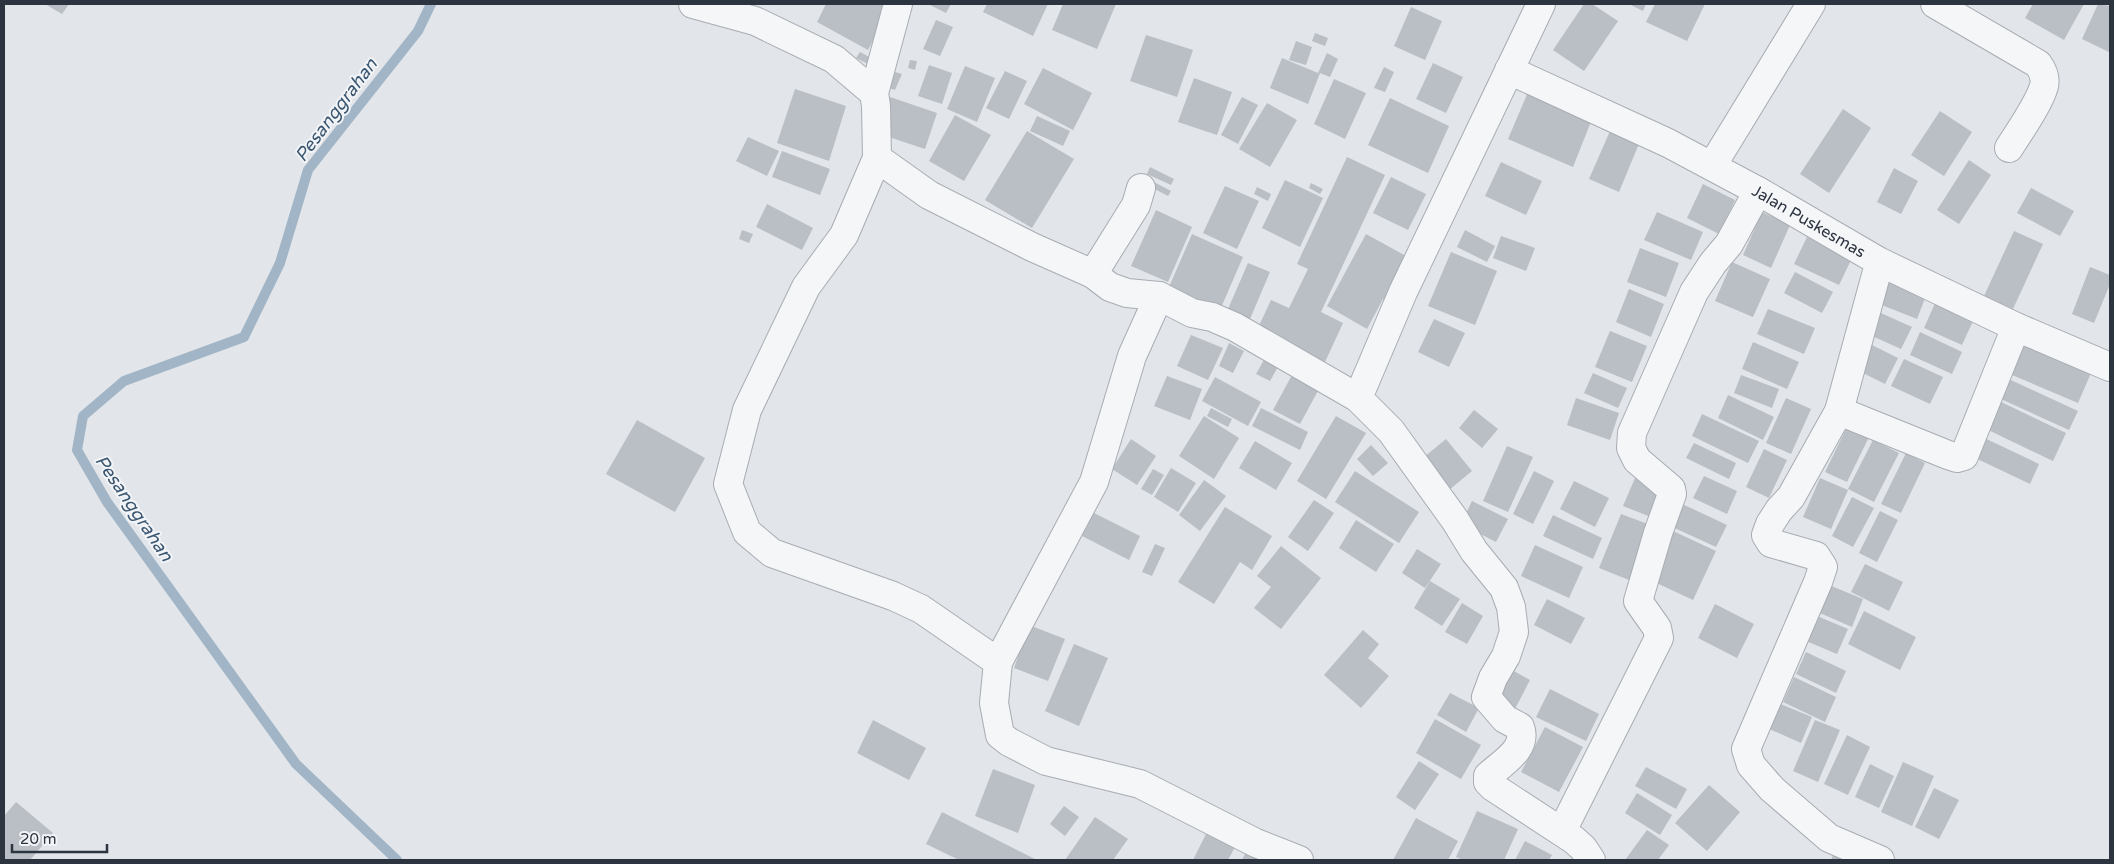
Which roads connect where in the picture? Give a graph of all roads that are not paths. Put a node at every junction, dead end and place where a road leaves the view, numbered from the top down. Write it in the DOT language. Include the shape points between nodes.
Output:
graph roads {
  1 [pos="693,4"];
  2 [pos="898,4"];
  3 [pos="1541,4"];
  4 [pos="1810,4"];
  5 [pos="1935,4"];
  6 [pos="1509,70"];
  7 [pos="874,93"];
  8 [pos="2009,148"];
  9 [pos="876,158"];
  10 [pos="1712,166"];
  11 [pos="1141,188"];
  12 [pos="1758,191"];
  13 [pos="1093,274"];
  14 [pos="1876,275"];
  15 [pos="1159,296"];
  16 [pos="2016,327"];
  17 [pos="2110,367"];
  18 [pos="1358,398"];
  19 [pos="1839,411"];
  20 [pos="998,662"];
  21 [pos="1562,831"];
  22 [pos="1299,860"];
  23 [pos="1591,860"];
  24 [pos="1880,860"];
  1 -- 7 [label="street" via="755,21 834,59"];
  2 -- 7 [label="street"];
  3 -- 6 [label="street"];
  4 -- 10 [label="street"];
  5 -- 8 [label="street" via="2038,64 2044,73 2045,85"];
  6 -- 10 [label="street, Jalan Puskesmas" via="1659,138"];
  6 -- 18 [label="street" via="1403,292"];
  7 -- 9 [label="street"];
  9 -- 13 [label="street" via="929,195"];
  9 -- 20 [label="street" via="844,235 806,287 746,410 728,484 747,532 772,553 894,596 921,609"];
  10 -- 12 [label="street, Jalan Puskesmas"];
  11 -- 13 [label="street" via="1136,205"];
  12 -- 16 [label="street, Jalan Puskesmas" via="1880,262"];
  12 -- 21 [label="street" via="1729,244 1694,292 1632,433 1631,448 1637,460 1672,494 1638,601 1659,638"];
  13 -- 15 [label="street" via="1110,287 1127,293"];
  14 -- 19 [label="street"];
  15 -- 18 [label="street" via="1192,313 1235,327"];
  15 -- 20 [label="street" via="1132,356 1094,482"];
  16 -- 17 [label="street, Jalan Puskesmas"];
  16 -- 19 [label="street" via="1964,456 1956,458"];
  18 -- 21 [label="street" via="1391,431 1474,551 1504,588 1511,607 1514,632 1486,697 1505,719 1520,727 1523,735 1520,747 1488,776 1488,782"];
  19 -- 24 [label="street" via="1792,497 1779,510 1766,536 1771,543 1816,556 1823,567 1746,749 1750,765 1772,789 1829,838"];
  20 -- 22 [label="street" via="994,703 1000,735 1009,742 1046,761 1140,784 1256,843"];
  21 -- 23 [label="street" via="1583,848"];
}
